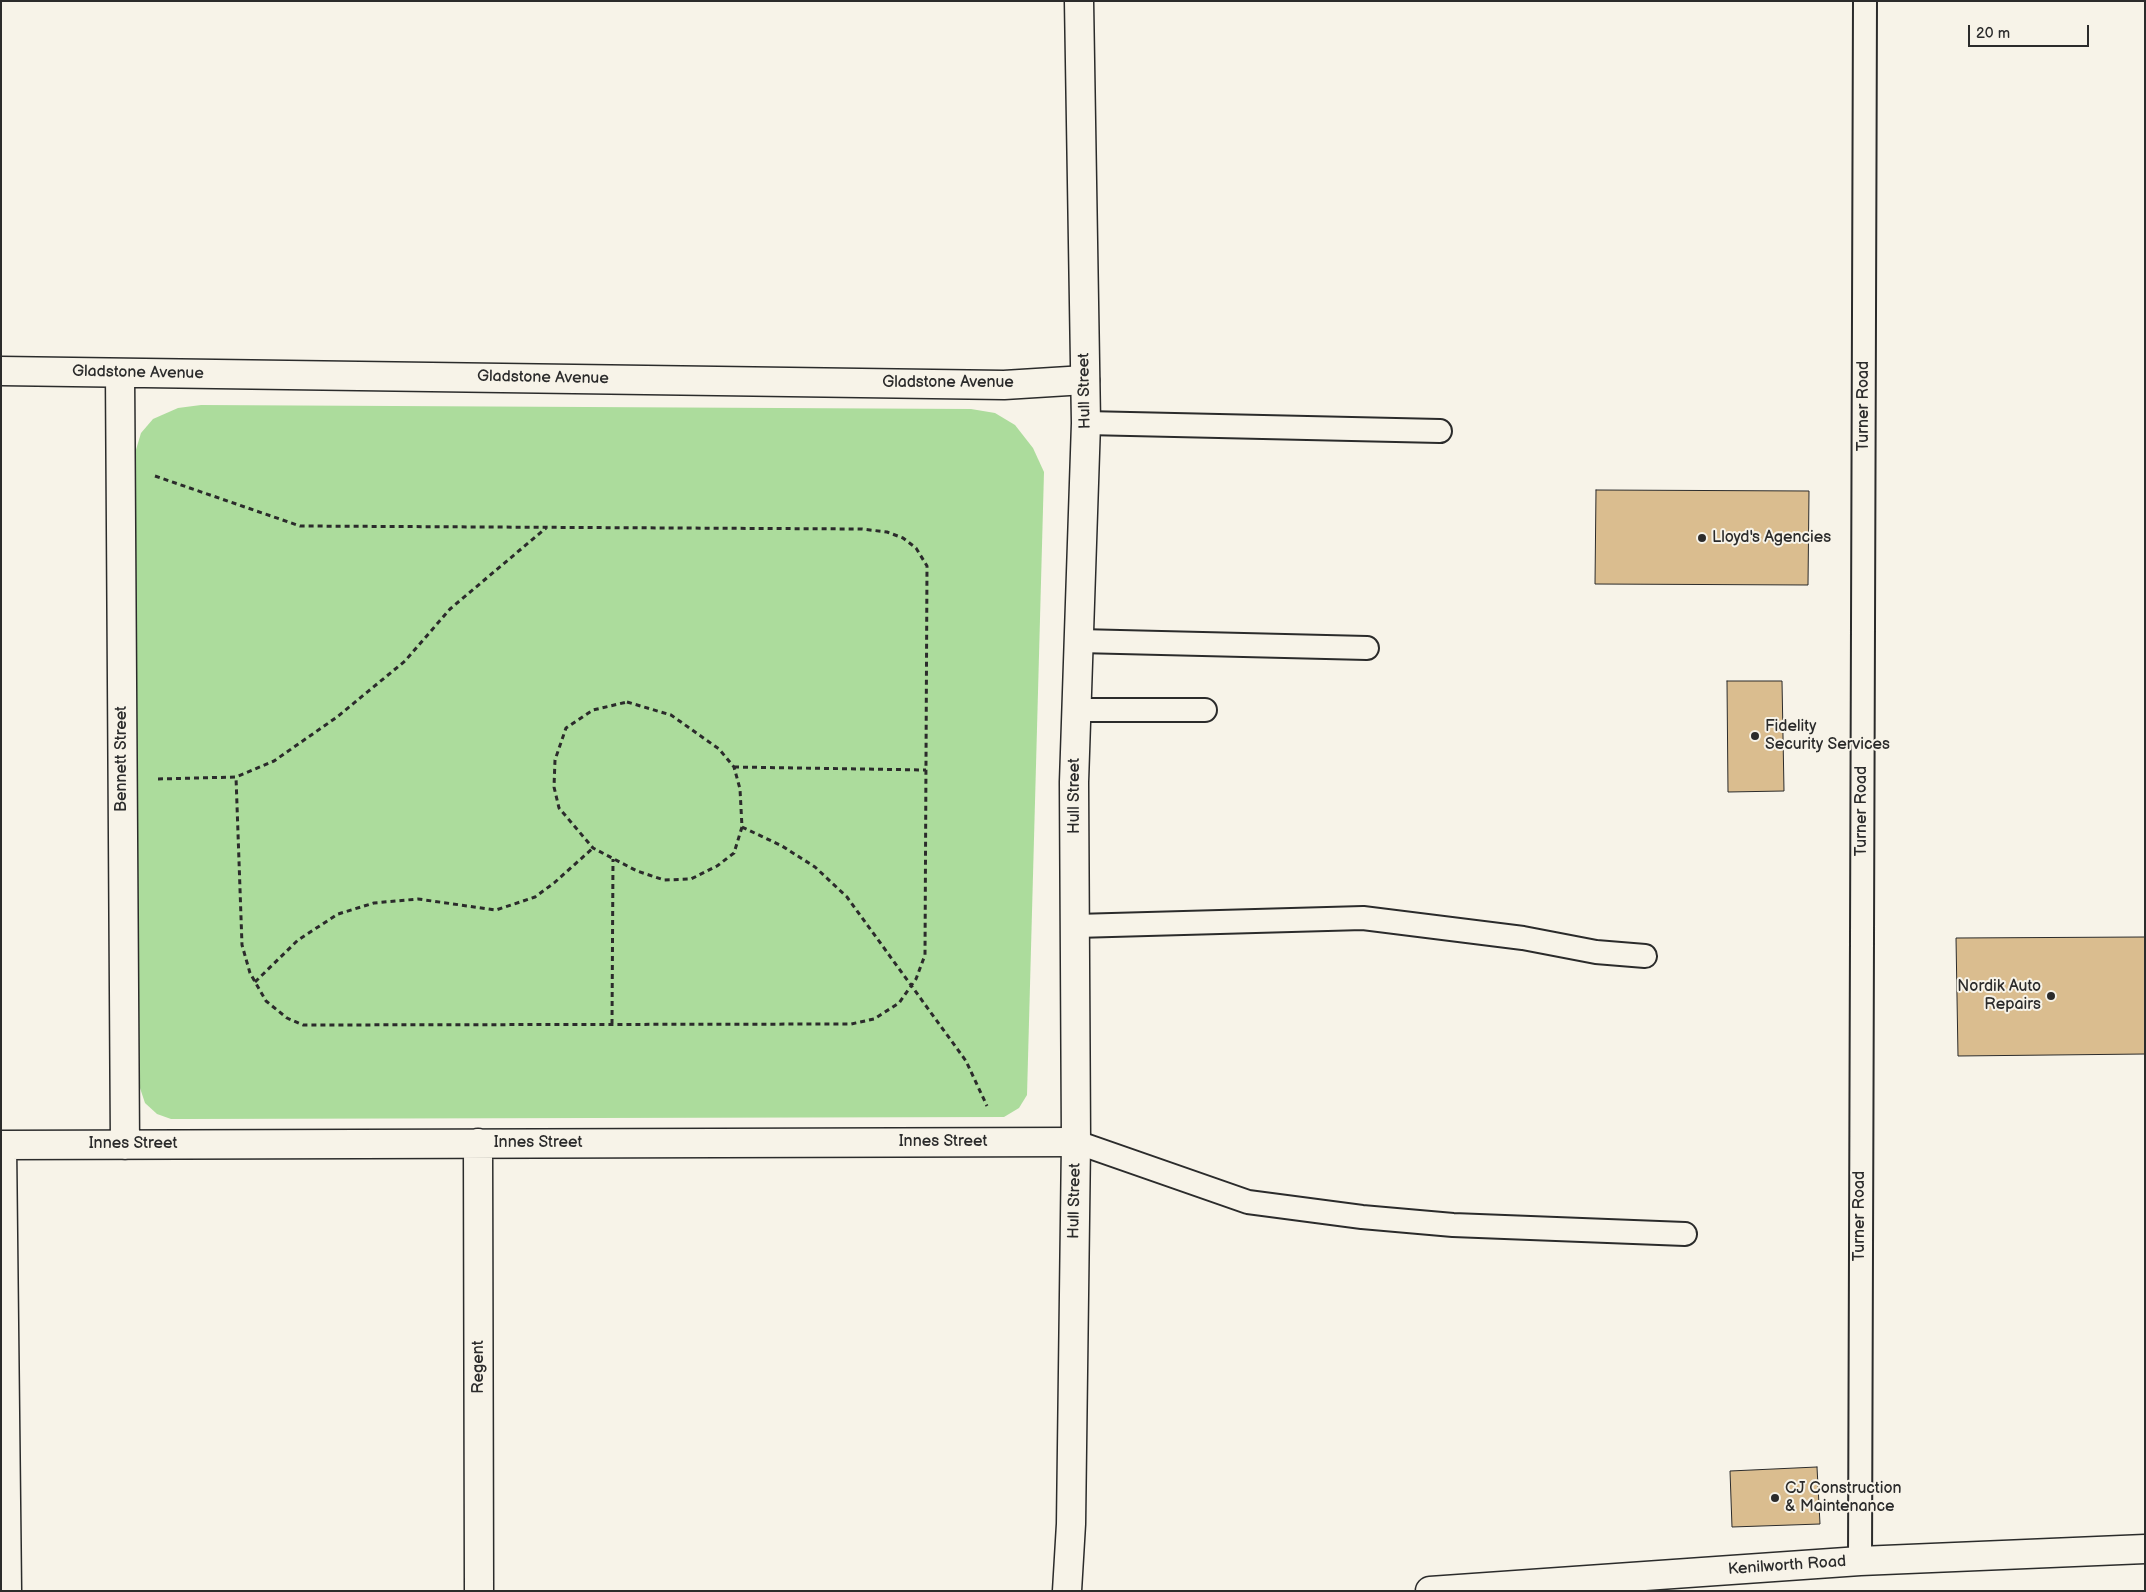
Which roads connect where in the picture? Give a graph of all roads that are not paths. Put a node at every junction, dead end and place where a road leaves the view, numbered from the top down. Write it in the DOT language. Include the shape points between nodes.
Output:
graph roads {
  1 [pos="1079,1"];
  2 [pos="1865,1"];
  3 [pos="1,371"];
  4 [pos="120,373"];
  5 [pos="1085,380"];
  6 [pos="1086,423"];
  7 [pos="1440,431"];
  8 [pos="1079,640"];
  9 [pos="1367,648"];
  10 [pos="1077,710"];
  11 [pos="1205,710"];
  12 [pos="1076,926"];
  13 [pos="1645,956"];
  14 [pos="1076,1142"];
  15 [pos="125,1144"];
  16 [pos="478,1144"];
  17 [pos="1,1145"];
  18 [pos="1685,1234"];
  19 [pos="2145,1549"];
  20 [pos="1860,1561"];
  21 [pos="7,1591"];
  22 [pos="479,1591"];
  23 [pos="1067,1591"];
  24 [pos="1430,1591"];
  1 -- 5 [label="street, Hull Street"];
  2 -- 20 [label="lane, Turner Road"];
  3 -- 4 [label="street, Gladstone Avenue"];
  4 -- 5 [label="street, Gladstone Avenue" via="1004,384"];
  4 -- 15 [label="street, Bennett Street"];
  5 -- 6 [label="street, Hull Street"];
  6 -- 7 [label="lane"];
  6 -- 8 [label="street, Hull Street"];
  8 -- 9 [label="lane"];
  8 -- 10 [label="street, Hull Street"];
  10 -- 11 [label="lane"];
  10 -- 12 [label="street, Hull Street" via="1074,782"];
  12 -- 13 [label="lane" via="1363,918 1523,938 1596,952"];
  12 -- 14 [label="street, Hull Street"];
  14 -- 16 [label="street, Innes Street"];
  14 -- 18 [label="lane" via="1248,1202 1362,1218 1454,1225"];
  14 -- 23 [label="street, Hull Street" via="1071,1524"];
  15 -- 16 [label="street, Innes Street"];
  15 -- 17 [label="street, Innes Street"];
  16 -- 22 [label="street, Regent"];
  17 -- 21 [label="street"];
  19 -- 20 [label="street, Kenilworth Road"];
  20 -- 24 [label="street, Kenilworth Road"];
}
